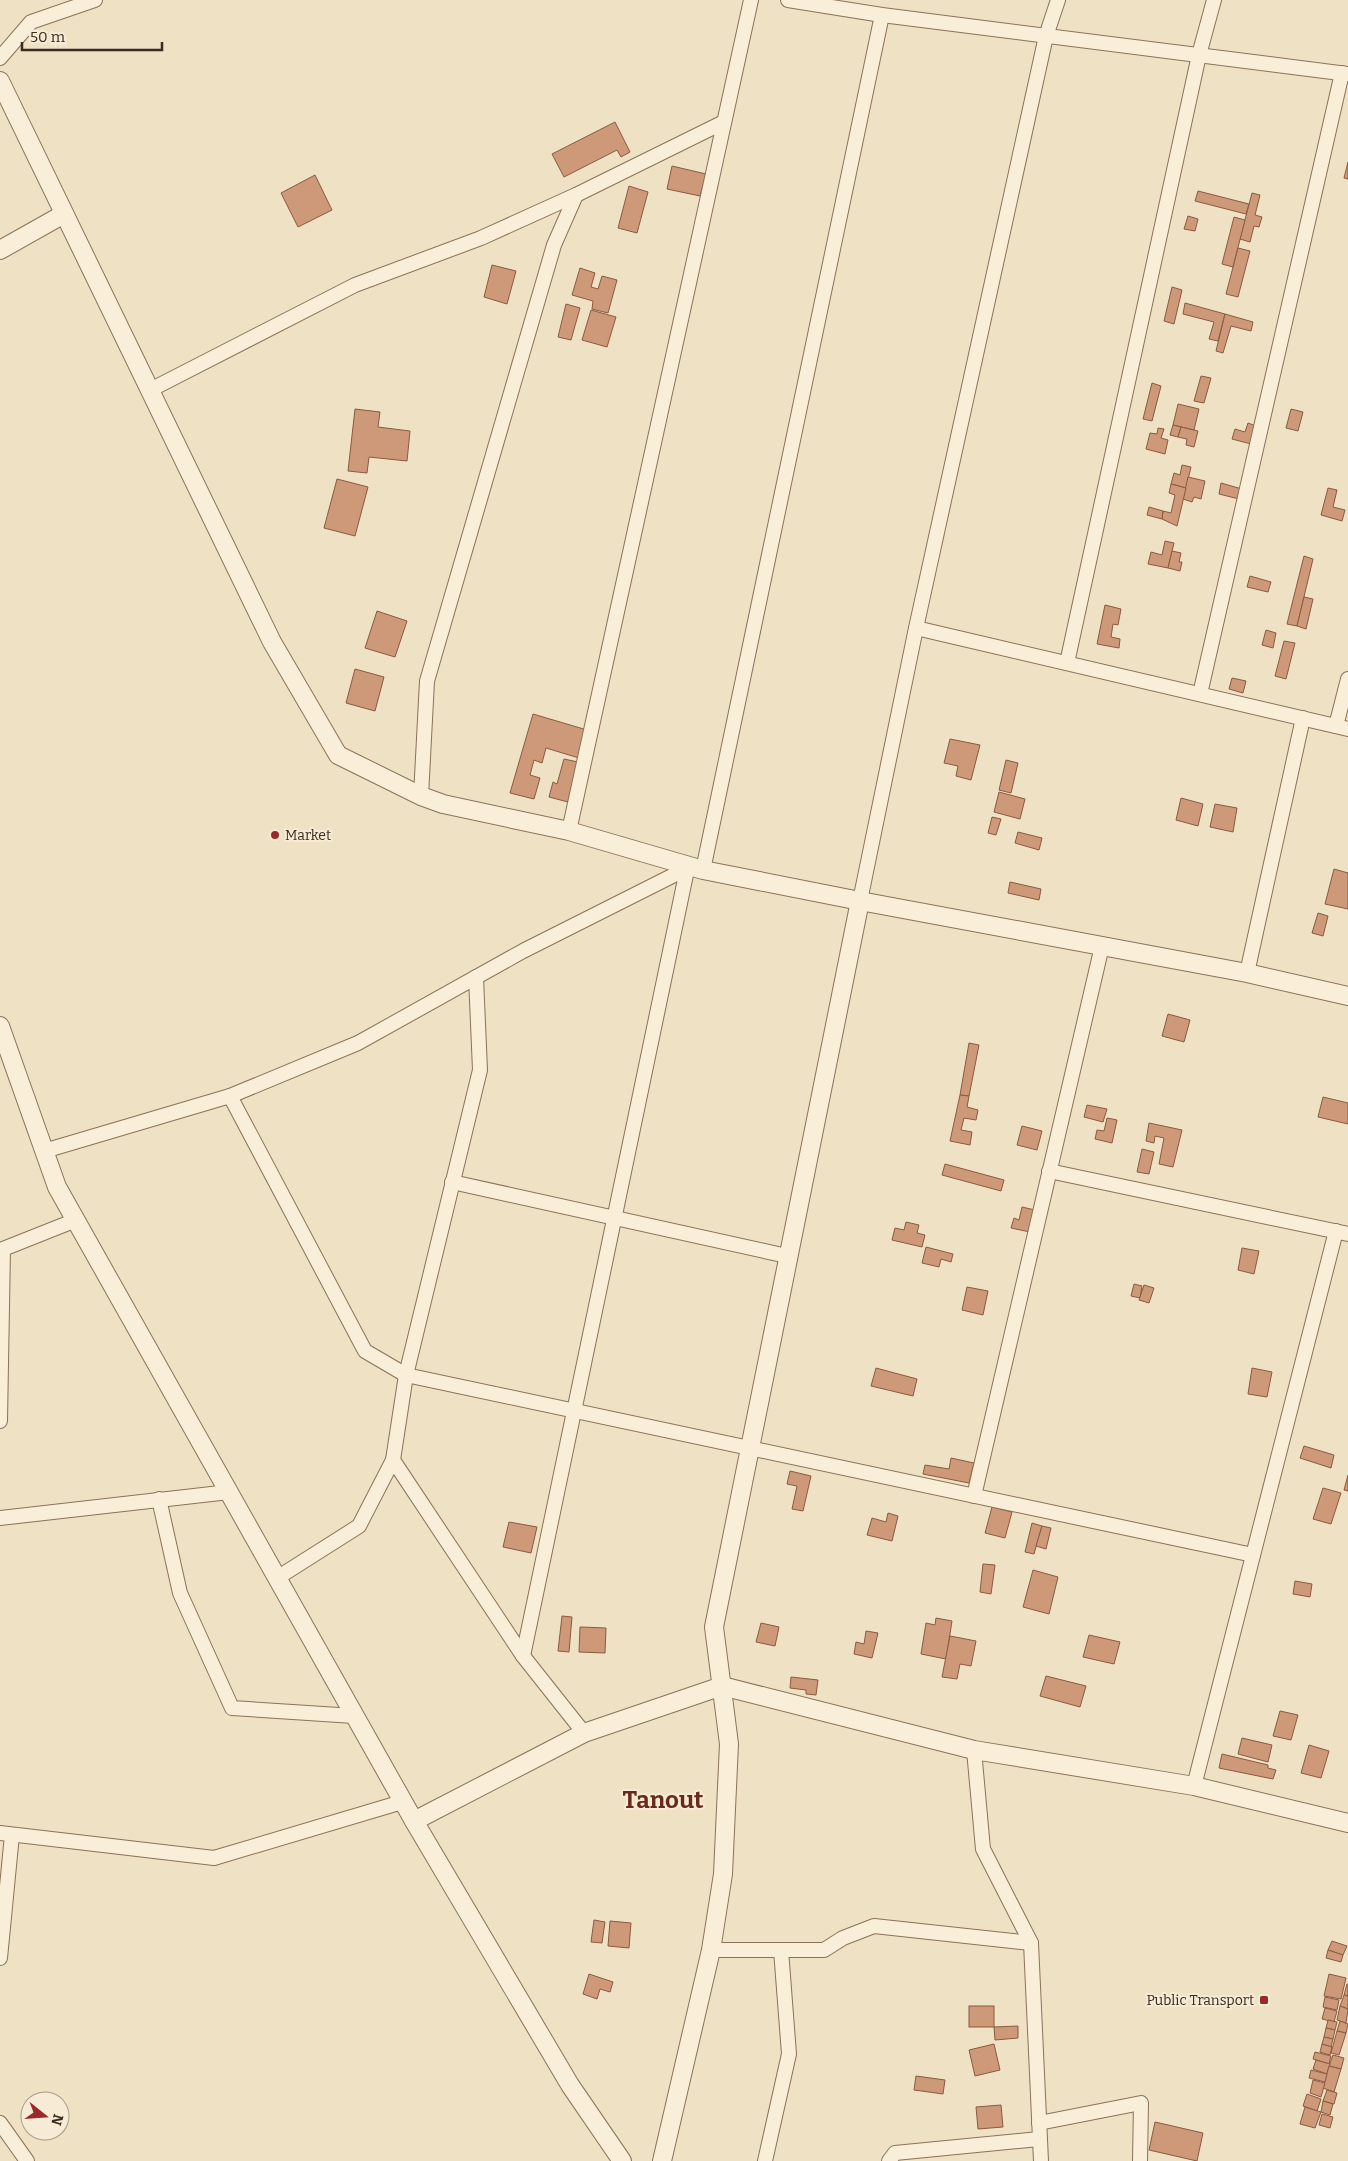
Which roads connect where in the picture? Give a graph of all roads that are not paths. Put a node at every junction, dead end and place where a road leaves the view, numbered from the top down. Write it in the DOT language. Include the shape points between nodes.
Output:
graph roads {
  1 [pos="95,0"];
  2 [pos="751,0"];
  3 [pos="788,0"];
  4 [pos="1058,0"];
  5 [pos="1214,0"];
  6 [pos="61,6"];
  7 [pos="882,15"];
  8 [pos="1046,36"];
  9 [pos="1199,55"];
  10 [pos="0,58"];
  11 [pos="1345,74"];
  12 [pos="0,81"];
  13 [pos="724,122"];
  14 [pos="576,195"];
  15 [pos="64,214"];
  16 [pos="0,250"];
  17 [pos="150,390"];
  18 [pos="916,628"];
  19 [pos="1067,663"];
  20 [pos="1348,679"];
  21 [pos="1200,694"];
  22 [pos="1303,718"];
  23 [pos="1342,728"];
  24 [pos="421,796"];
  25 [pos="569,831"];
  26 [pos="695,867"];
  27 [pos="860,901"];
  28 [pos="1102,946"];
  29 [pos="1247,973"];
  30 [pos="476,977"];
  31 [pos="1348,996"];
  32 [pos="0,1026"];
  33 [pos="230,1096"];
  34 [pos="44,1150"];
  35 [pos="1049,1171"];
  36 [pos="452,1182"];
  37 [pos="616,1219"];
  38 [pos="76,1220"];
  39 [pos="1342,1232"];
  40 [pos="787,1256"];
  41 [pos="1,1291"];
  42 [pos="406,1375"];
  43 [pos="573,1410"];
  44 [pos="0,1421"];
  45 [pos="748,1448"];
  46 [pos="393,1460"];
  47 [pos="228,1492"];
  48 [pos="974,1496"];
  49 [pos="159,1499"];
  50 [pos="0,1518"];
  51 [pos="1254,1555"];
  52 [pos="277,1578"];
  53 [pos="524,1656"];
  54 [pos="722,1686"];
  55 [pos="354,1716"];
  56 [pos="584,1733"];
  57 [pos="974,1750"];
  58 [pos="1194,1786"];
  59 [pos="402,1802"];
  60 [pos="414,1821"];
  61 [pos="1348,1823"];
  62 [pos="6,1834"];
  63 [pos="1031,1943"];
  64 [pos="711,1950"];
  65 [pos="781,1950"];
  66 [pos="0,1958"];
  67 [pos="0,2123"];
  68 [pos="1039,2123"];
  69 [pos="1039,2140"];
  70 [pos="27,2161"];
  71 [pos="622,2161"];
  72 [pos="662,2161"];
  73 [pos="765,2161"];
  74 [pos="889,2161"];
  75 [pos="1042,2161"];
  76 [pos="1140,2161"];
  1 -- 6 [label="street"];
  2 -- 13 [label="street"];
  3 -- 7 [label="street"];
  4 -- 8 [label="street"];
  5 -- 9 [label="street"];
  6 -- 10 [label="street" via="31,22"];
  7 -- 8 [label="street"];
  7 -- 26 [label="street"];
  8 -- 9 [label="street"];
  8 -- 18 [label="street"];
  9 -- 11 [label="street"];
  9 -- 19 [label="street"];
  11 -- 21 [label="street"];
  12 -- 15 [label="street"];
  13 -- 14 [label="street"];
  13 -- 25 [label="street"];
  14 -- 17 [label="street" via="482,238 355,285"];
  14 -- 24 [label="street" via="554,245 427,681"];
  15 -- 16 [label="street"];
  15 -- 17 [label="street"];
  17 -- 24 [label="street" via="272,642 338,755"];
  18 -- 19 [label="street"];
  18 -- 27 [label="street"];
  19 -- 21 [label="street"];
  20 -- 23 [label="street"];
  21 -- 22 [label="street"];
  22 -- 23 [label="street"];
  22 -- 29 [label="street"];
  24 -- 25 [label="street" via="443,804"];
  25 -- 26 [label="street"];
  26 -- 27 [label="street"];
  26 -- 30 [label="street"];
  26 -- 37 [label="street"];
  27 -- 28 [label="street"];
  27 -- 40 [label="street"];
  28 -- 29 [label="street"];
  28 -- 35 [label="street"];
  29 -- 31 [label="street"];
  30 -- 33 [label="street" via="358,1043"];
  30 -- 36 [label="street" via="480,1070"];
  32 -- 34 [label="street"];
  33 -- 34 [label="street"];
  33 -- 42 [label="street" via="365,1350"];
  34 -- 38 [label="street" via="57,1187"];
  35 -- 39 [label="street"];
  35 -- 48 [label="street"];
  36 -- 37 [label="street"];
  36 -- 42 [label="street"];
  37 -- 40 [label="street"];
  37 -- 43 [label="street"];
  38 -- 41 [label="street" via="3,1249"];
  38 -- 47 [label="street"];
  39 -- 51 [label="street"];
  40 -- 45 [label="street"];
  41 -- 44 [label="street"];
  42 -- 43 [label="street"];
  42 -- 46 [label="street"];
  43 -- 45 [label="street"];
  43 -- 53 [label="street"];
  45 -- 48 [label="street"];
  45 -- 54 [label="street" via="714,1627"];
  46 -- 52 [label="street" via="359,1526"];
  46 -- 53 [label="street"];
  47 -- 49 [label="street"];
  47 -- 52 [label="street"];
  48 -- 51 [label="street"];
  49 -- 50 [label="street"];
  49 -- 55 [label="street" via="180,1593 232,1708"];
  51 -- 58 [label="street"];
  52 -- 55 [label="street"];
  53 -- 56 [label="street"];
  54 -- 56 [label="street"];
  54 -- 57 [label="street"];
  54 -- 64 [label="street" via="729,1744 722,1874"];
  55 -- 59 [label="street"];
  56 -- 60 [label="street"];
  57 -- 58 [label="street"];
  57 -- 63 [label="street" via="983,1849"];
  58 -- 61 [label="street"];
  59 -- 60 [label="street"];
  59 -- 62 [label="street" via="214,1858"];
  60 -- 71 [label="street" via="570,2084"];
  62 -- 66 [label="street"];
  63 -- 65 [label="street" via="874,1926 843,1938 824,1950"];
  63 -- 68 [label="street"];
  64 -- 65 [label="street"];
  64 -- 72 [label="street"];
  65 -- 73 [label="street" via="788,2054"];
  67 -- 70 [label="street"];
  68 -- 69 [label="street"];
  68 -- 76 [label="street" via="1141,2103"];
  69 -- 74 [label="street" via="895,2153"];
  69 -- 75 [label="street"];
}
